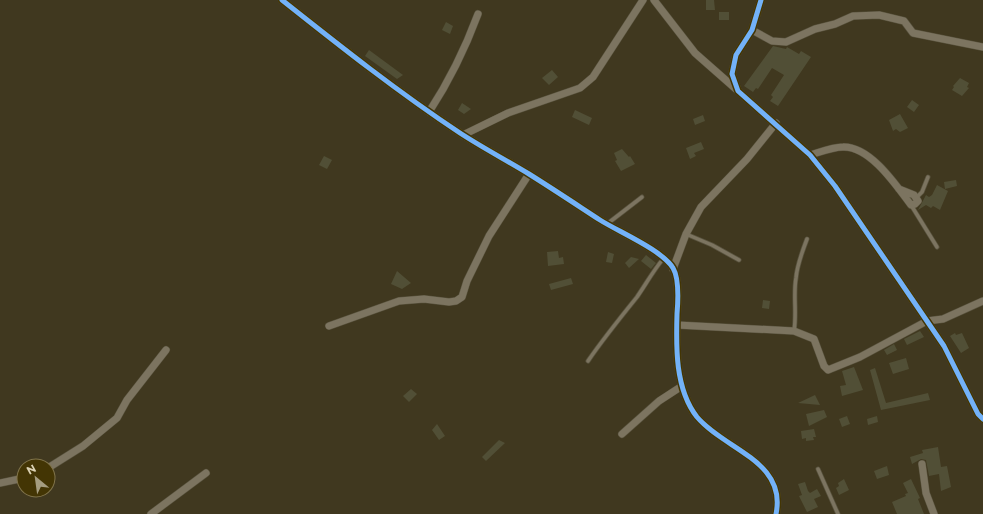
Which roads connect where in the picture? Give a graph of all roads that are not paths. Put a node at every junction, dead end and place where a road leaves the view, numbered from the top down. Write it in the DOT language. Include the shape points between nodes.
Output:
graph roads {
  1 [pos="282,0"];
  2 [pos="643,0"];
  3 [pos="654,0"];
  4 [pos="761,0"];
  5 [pos="478,14"];
  6 [pos="752,30"];
  7 [pos="983,47"];
  8 [pos="738,91"];
  9 [pos="429,112"];
  10 [pos="776,124"];
  11 [pos="463,135"];
  12 [pos="810,155"];
  13 [pos="529,174"];
  14 [pos="928,177"];
  15 [pos="899,189"];
  16 [pos="642,197"];
  17 [pos="916,198"];
  18 [pos="911,205"];
  19 [pos="608,224"];
  20 [pos="686,234"];
  21 [pos="807,239"];
  22 [pos="937,247"];
  23 [pos="663,259"];
  24 [pos="739,260"];
  25 [pos="673,269"];
  26 [pos="983,300"];
  27 [pos="927,321"];
  28 [pos="677,325"];
  29 [pos="329,326"];
  30 [pos="794,331"];
  31 [pos="166,350"];
  32 [pos="588,361"];
  33 [pos="682,386"];
  34 [pos="983,419"];
  35 [pos="622,434"];
  36 [pos="56,463"];
  37 [pos="922,464"];
  38 [pos="818,469"];
  39 [pos="206,473"];
  40 [pos="16,480"];
  41 [pos="0,483"];
  42 [pos="151,514"];
  43 [pos="776,514"];
  44 [pos="838,514"];
  45 [pos="934,514"];
  1 -- 9 [label="street" via="352,56"];
  2 -- 11 [label="street" via="593,77 580,88 508,113"];
  3 -- 8 [label="street" via="695,53"];
  4 -- 6 [label="street"];
  5 -- 9 [label="street" via="465,49 447,85"];
  6 -- 7 [label="street" via="772,40 786,42 853,16 879,15 904,21 913,33"];
  6 -- 8 [label="street" via="736,56 732,74"];
  8 -- 10 [label="street"];
  9 -- 11 [label="street"];
  10 -- 12 [label="street"];
  10 -- 20 [label="street" via="701,207"];
  11 -- 13 [label="street"];
  12 -- 15 [label="street" via="842,146 854,148 868,155"];
  12 -- 27 [label="street" via="835,186"];
  13 -- 19 [label="street"];
  13 -- 29 [label="street" via="489,236 462,297 449,302 399,301"];
  14 -- 17 [label="lane" via="922,192"];
  15 -- 17 [label="street" via="909,192"];
  15 -- 18 [label="street"];
  16 -- 19 [label="lane"];
  17 -- 18 [label="street" via="916,204"];
  18 -- 22 [label="lane"];
  19 -- 23 [label="street" via="658,253"];
  20 -- 24 [label="lane"];
  20 -- 25 [label="street"];
  21 -- 30 [label="lane" via="795,279 797,313"];
  23 -- 25 [label="street"];
  23 -- 32 [label="lane"];
  25 -- 28 [label="street" via="678,296"];
  26 -- 27 [label="street" via="943,320"];
  27 -- 30 [label="street" via="860,357 828,370 814,339"];
  27 -- 34 [label="street" via="944,346 978,414"];
  28 -- 30 [label="street"];
  28 -- 33 [label="street" via="679,377"];
  31 -- 36 [label="street" via="112,423"];
  33 -- 35 [label="street" via="659,401"];
  33 -- 43 [label="street" via="691,407 709,429 763,466 776,489"];
  37 -- 45 [label="street" via="926,492"];
  38 -- 44 [label="lane"];
  39 -- 42 [label="street"];
  40 -- 41 [label="street"];
}
